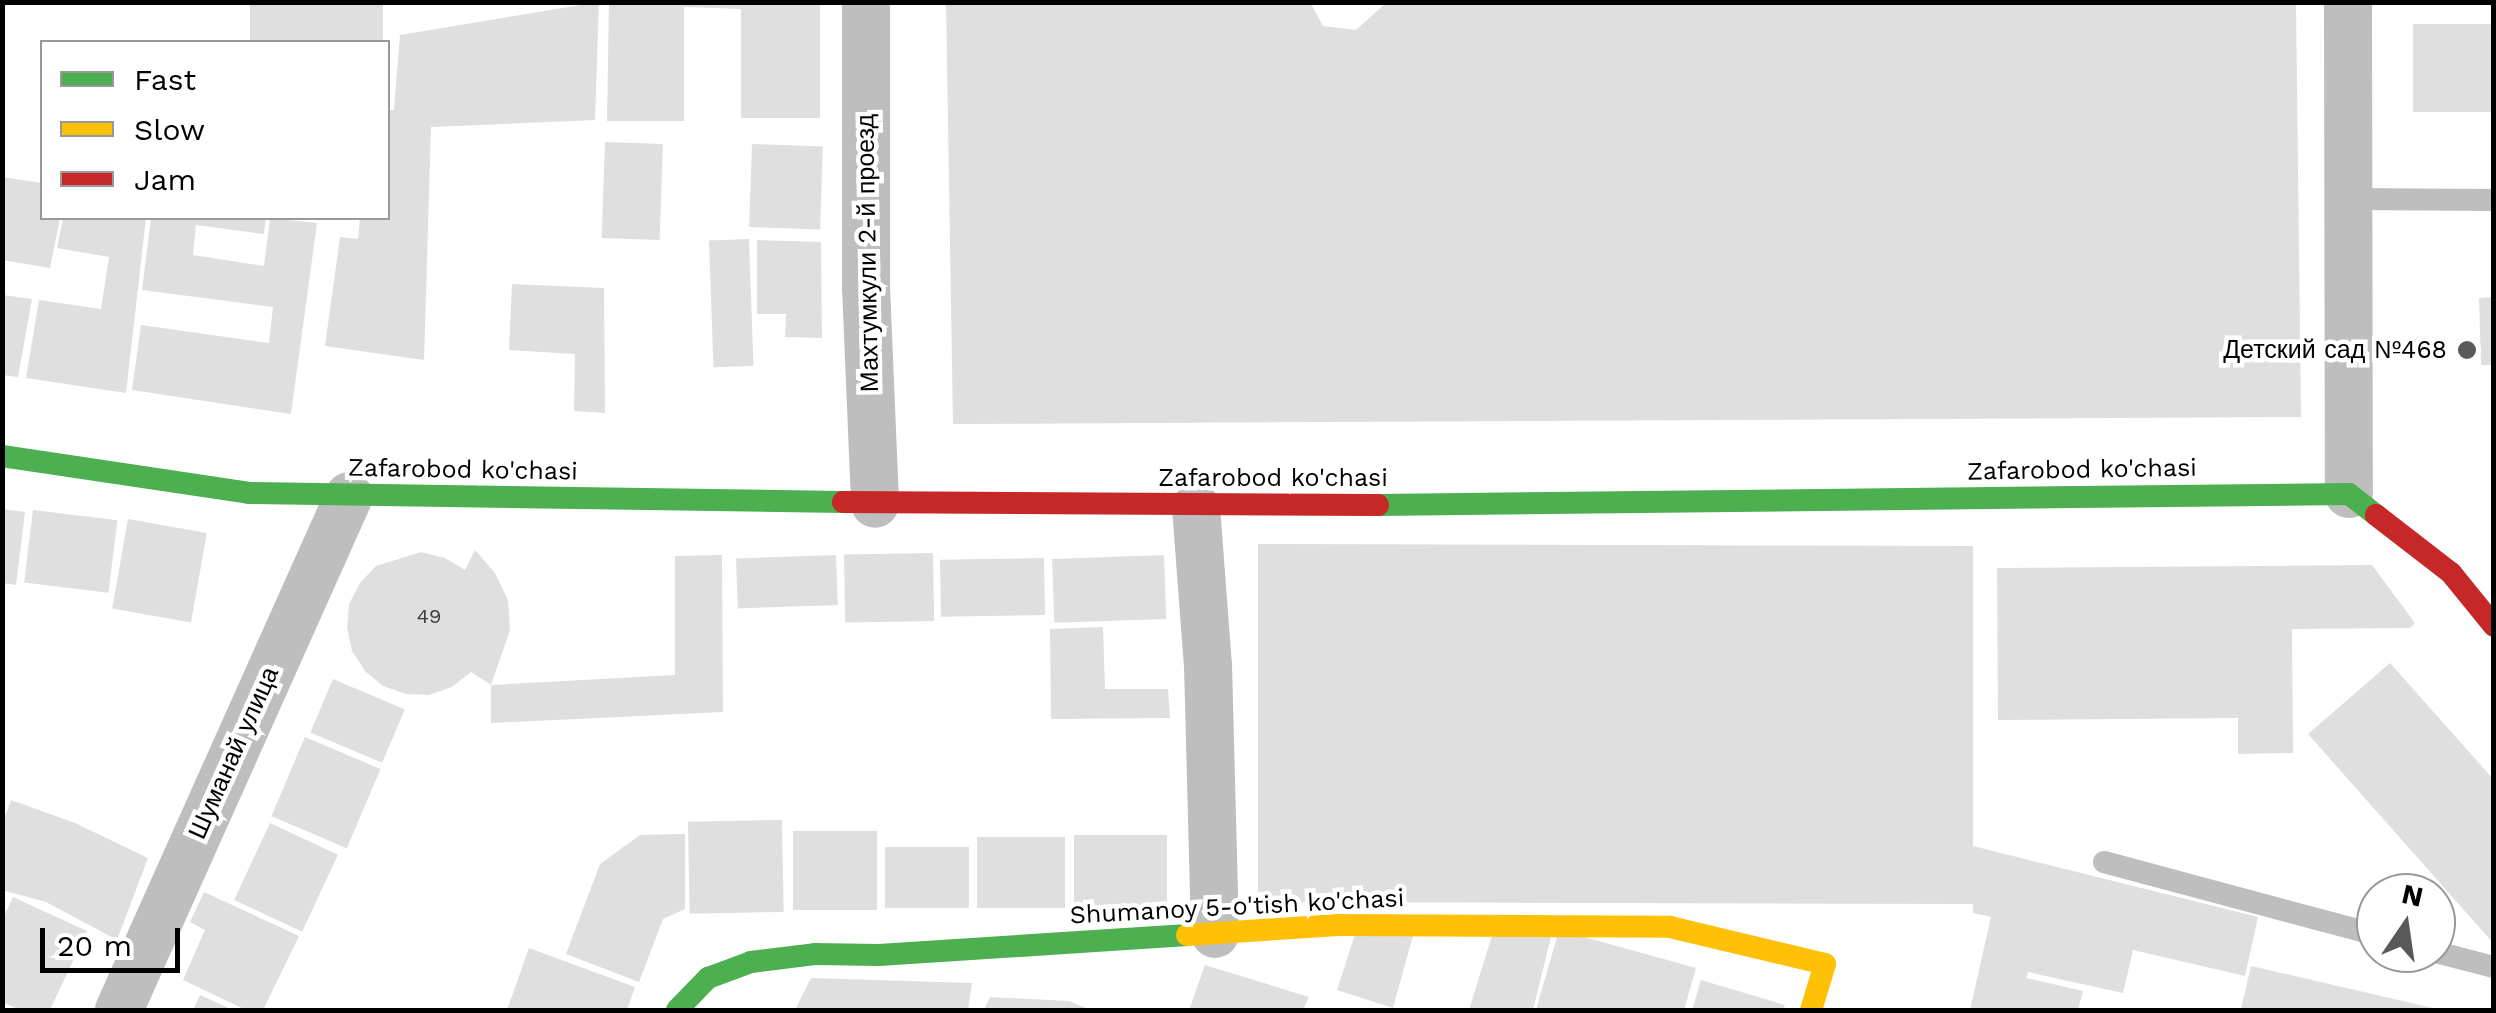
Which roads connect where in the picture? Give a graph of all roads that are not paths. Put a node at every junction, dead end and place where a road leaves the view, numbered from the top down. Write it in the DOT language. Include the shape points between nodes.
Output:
graph roads {
  1 [pos="866,2"];
  2 [pos="2348,2"];
  3 [pos="2349,200"];
  4 [pos="2494,200"];
  5 [pos="2,456"];
  6 [pos="2349,494"];
  7 [pos="349,496"];
  8 [pos="875,504"];
  9 [pos="1196,507"];
  10 [pos="2494,626"];
  11 [pos="2104,862"];
  12 [pos="2356,931"];
  13 [pos="1215,934"];
  14 [pos="2456,957"];
  15 [pos="2494,967"];
  16 [pos="119,1010"];
  17 [pos="677,1010"];
  18 [pos="1811,1010"];
  1 -- 8 [label="street, Махтумкули 2-й проезд" via="866,286"];
  2 -- 3 [label="street"];
  3 -- 4 [label="lane"];
  3 -- 6 [label="street"];
  5 -- 7 [label="street, Zafarobod ko'chasi" via="248,492"];
  6 -- 9 [label="street, Zafarobod ko'chasi"];
  6 -- 10 [label="street" via="2452,573"];
  7 -- 8 [label="street, Zafarobod ko'chasi"];
  7 -- 16 [label="street, Шуманай улица"];
  8 -- 9 [label="street, Zafarobod ko'chasi"];
  9 -- 13 [label="street"];
  11 -- 12 [label="lane"];
  13 -- 17 [label="street, Shumanoy 5-o'tish ko'chasi" via="751,962 708,978"];
  13 -- 18 [label="street, Shumanoy 5-o'tish ko'chasi" via="1338,925 1670,926 1825,964"];
  14 -- 15 [label="lane"];
}
